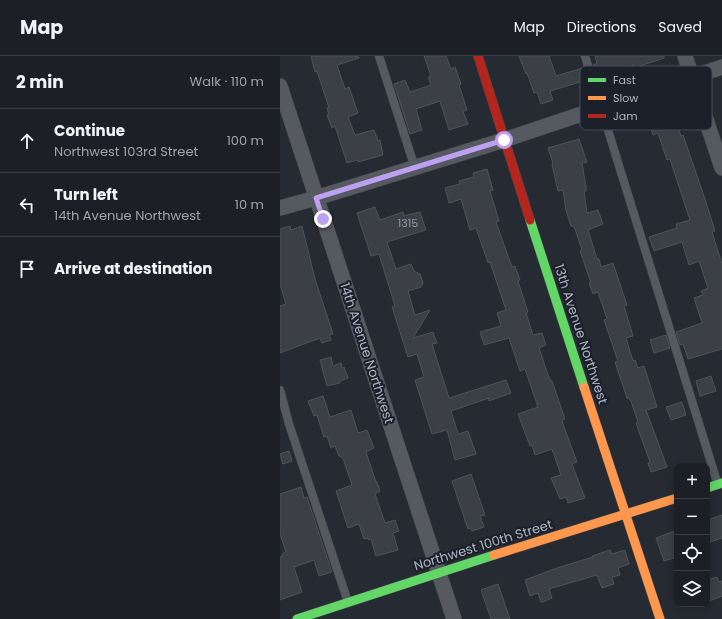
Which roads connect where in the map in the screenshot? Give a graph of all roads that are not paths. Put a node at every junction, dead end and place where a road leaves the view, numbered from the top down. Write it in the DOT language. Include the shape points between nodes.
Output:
graph roads {
  1 [pos="379,56"];
  2 [pos="478,56"];
  3 [pos="585,56"];
  4 [pos="686,56"];
  5 [pos="588,66"];
  6 [pos="689,66"];
  7 [pos="722,67"];
  8 [pos="712,70"];
  9 [pos="280,86"];
  10 [pos="580,114"];
  11 [pos="608,130"];
  12 [pos="710,130"];
  13 [pos="504,140"];
  14 [pos="415,168"];
  15 [pos="722,168"];
  16 [pos="316,198"];
  17 [pos="280,208"];
  18 [pos="280,390"];
  19 [pos="720,484"];
  20 [pos="710,487"];
  21 [pos="674,499"];
  22 [pos="626,514"];
  23 [pos="439,572"];
  24 [pos="348,602"];
  25 [pos="297,619"];
  26 [pos="454,619"];
  27 [pos="660,619"];
  1 -- 14 [label="lane"];
  2 -- 13 [label="street, 13th Avenue Northwest"];
  3 -- 5 [label="lane"];
  4 -- 6 [label="street"];
  7 -- 8 [label="street"];
  9 -- 16 [label="street, 14th Avenue Northwest"];
  10 -- 13 [label="street"];
  11 -- 19 [label="lane"];
  12 -- 15 [label="street"];
  13 -- 14 [label="street"];
  13 -- 22 [label="street, 13th Avenue Northwest"];
  14 -- 16 [label="street"];
  16 -- 17 [label="street"];
  16 -- 23 [label="street, 14th Avenue Northwest"];
  18 -- 24 [label="lane"];
  19 -- 20 [label="street"];
  21 -- 22 [label="street, Northwest 100th Street"];
  22 -- 23 [label="street, Northwest 100th Street"];
  22 -- 27 [label="street, 13th Avenue Northwest"];
  23 -- 24 [label="street, Northwest 100th Street"];
  23 -- 26 [label="street, 14th Avenue Northwest"];
  24 -- 25 [label="street, Northwest 100th Street"];
}
